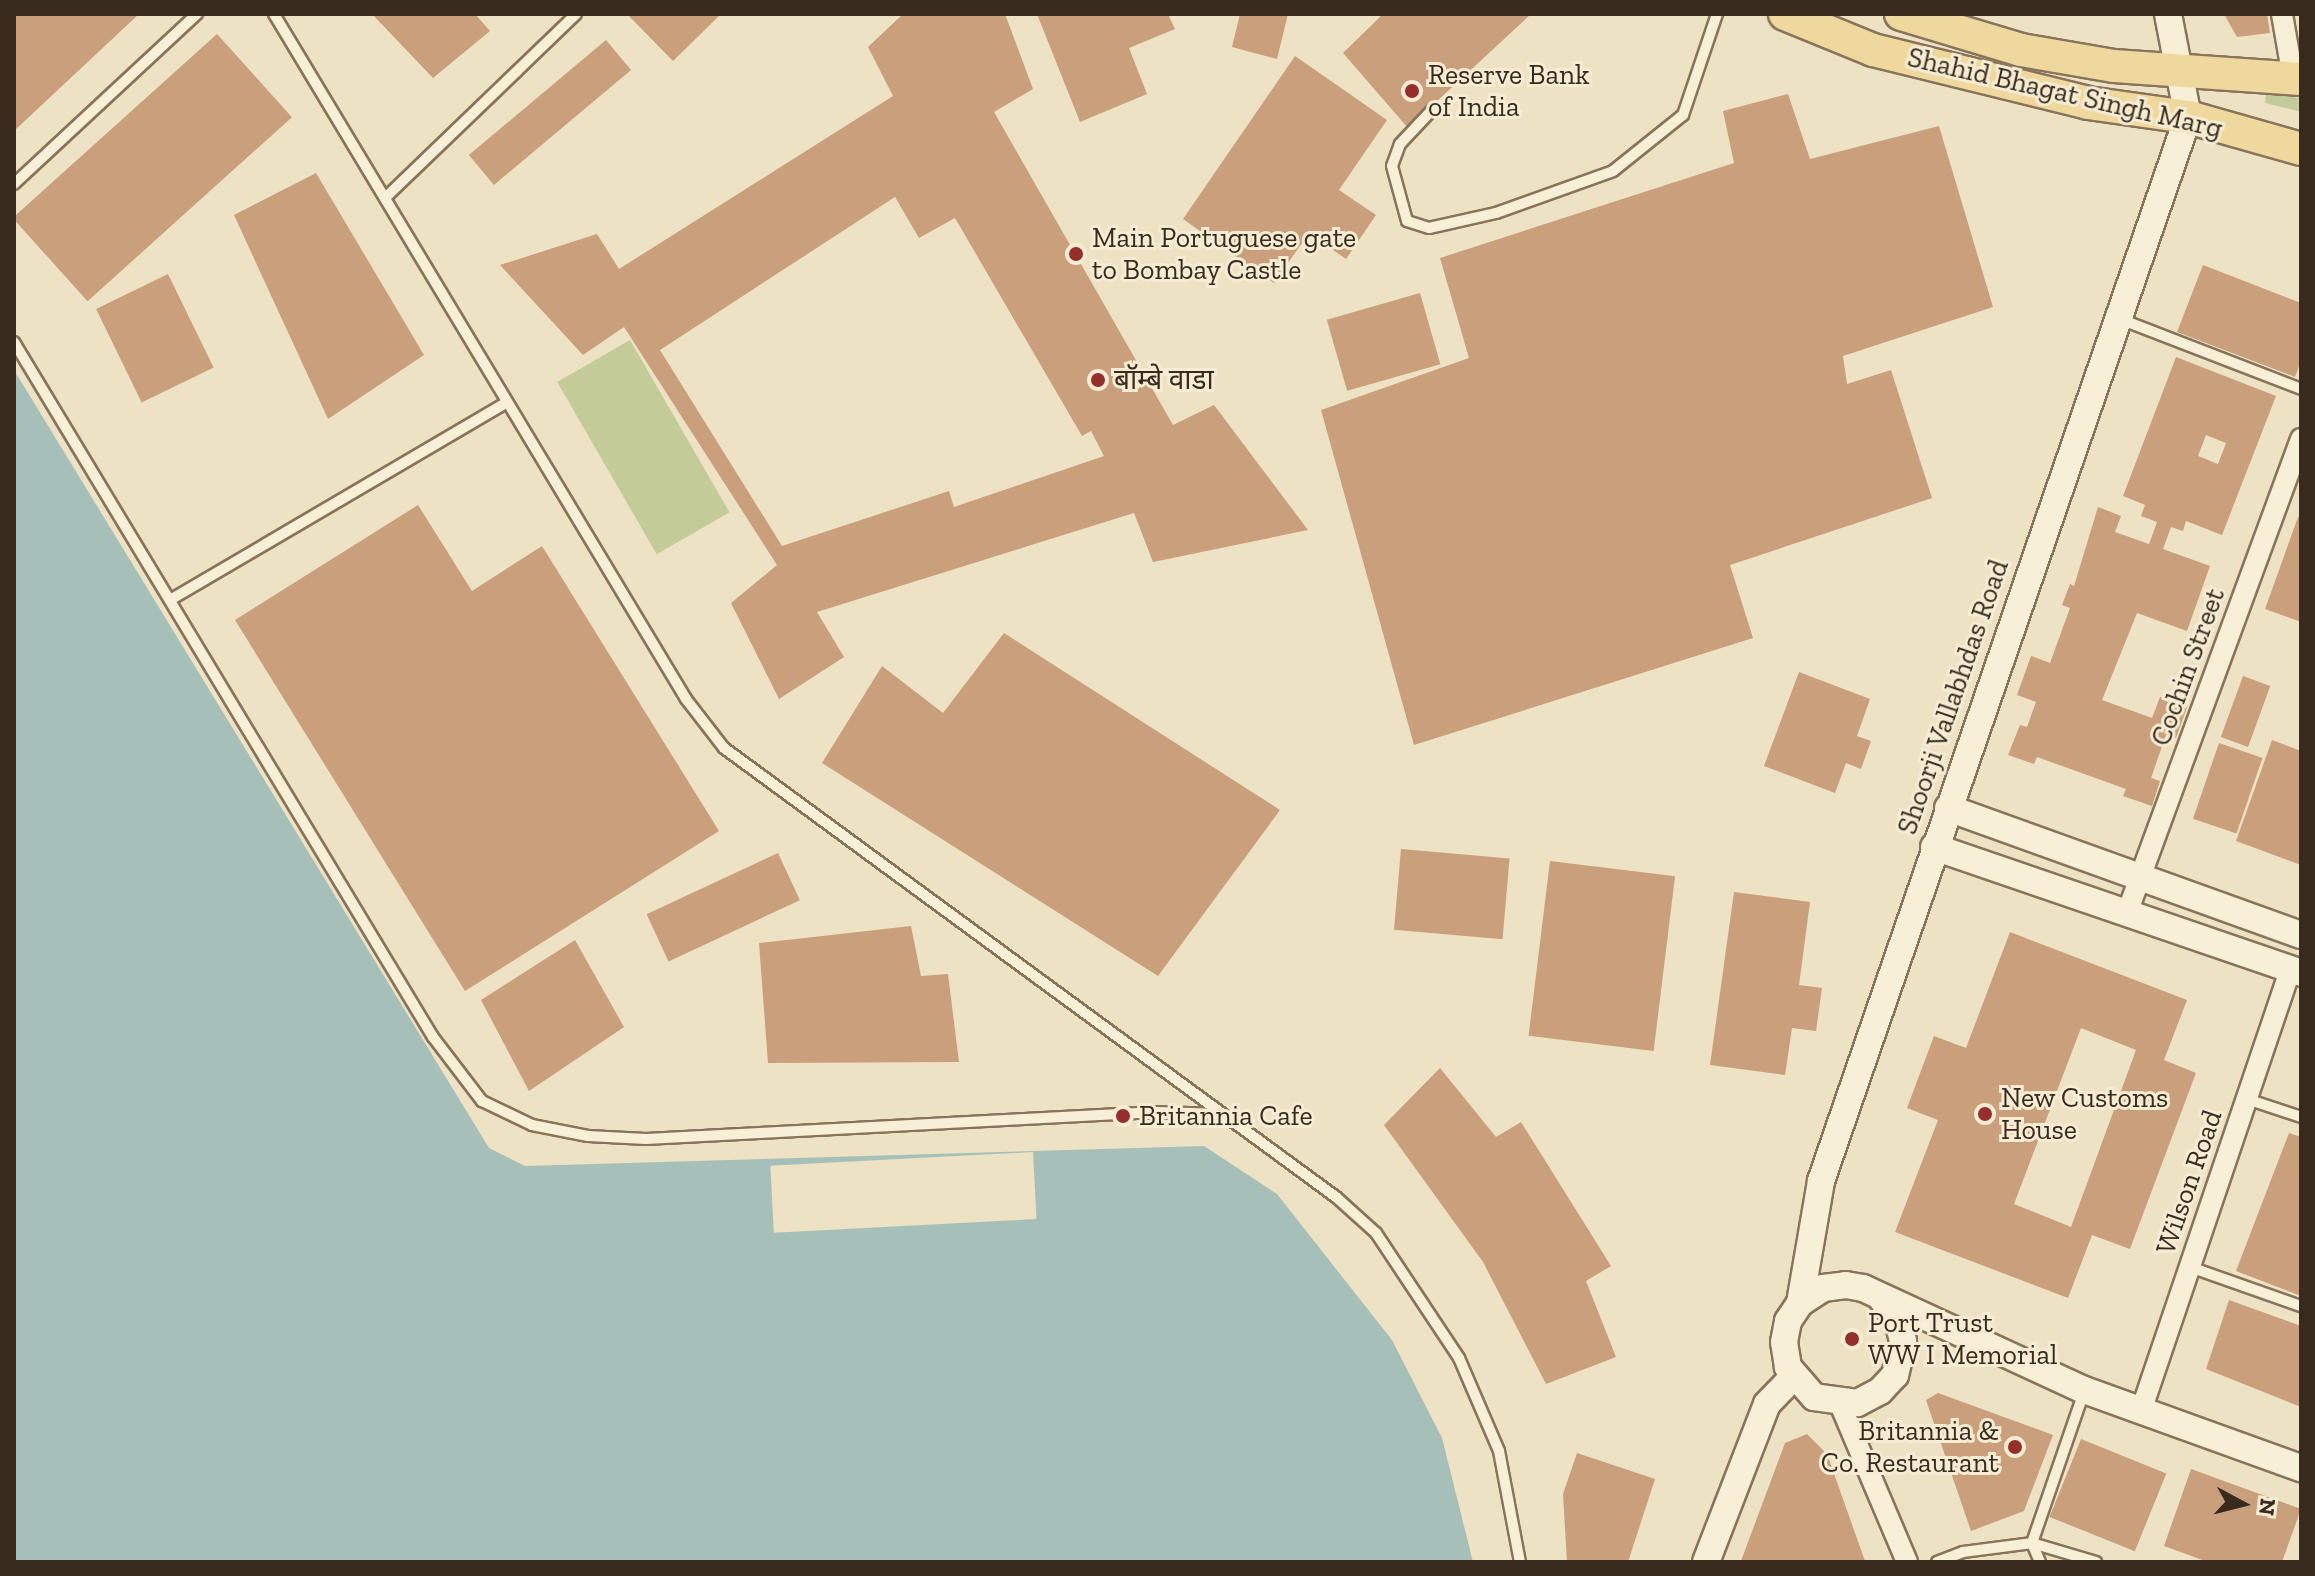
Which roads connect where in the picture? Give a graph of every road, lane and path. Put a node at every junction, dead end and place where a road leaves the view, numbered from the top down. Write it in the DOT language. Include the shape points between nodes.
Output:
graph roads {
  1 [pos="197,14"];
  2 [pos="274,14"];
  3 [pos="576,14"];
  4 [pos="1717,14"];
  5 [pos="1785,14"];
  6 [pos="1901,14"];
  7 [pos="2168,14"];
  8 [pos="2282,14"];
  9 [pos="2184,75"];
  10 [pos="2297,79"];
  11 [pos="1432,110"];
  12 [pos="2188,117"];
  13 [pos="2301,149"];
  14 [pos="14,184"];
  15 [pos="385,198"];
  16 [pos="2118,318"];
  17 [pos="14,342"];
  18 [pos="2301,389"];
  19 [pos="507,402"];
  20 [pos="2301,439"];
  21 [pos="170,600"];
  22 [pos="1948,808"];
  23 [pos="1934,847"];
  24 [pos="2140,878"];
  25 [pos="2127,913"];
  26 [pos="2301,935"];
  27 [pos="2296,972"];
  28 [pos="2247,1099"];
  29 [pos="1223,1114"];
  30 [pos="2301,1117"];
  31 [pos="2190,1267"];
  32 [pos="1882,1299"];
  33 [pos="1800,1303"];
  34 [pos="2301,1306"];
  35 [pos="1794,1376"];
  36 [pos="2084,1390"];
  37 [pos="1840,1404"];
  38 [pos="2141,1411"];
  39 [pos="2301,1468"];
  40 [pos="2032,1543"];
  41 [pos="1712,1560"];
  42 [pos="1520,1562"];
  43 [pos="1907,1562"];
  44 [pos="1937,1562"];
  45 [pos="2040,1562"];
  46 [pos="2096,1562"];
  1 -- 14 [label="lane"];
  2 -- 15 [label="lane"];
  3 -- 15 [label="lane"];
  4 -- 11 [label="lane" via="1683,115 1613,171 1496,213 1429,228 1407,221 1392,166 1400,144"];
  5 -- 12 [label="main road, Shahid Bhagat Singh Marg" via="1873,50 2088,103"];
  6 -- 9 [label="main road, Shahid Bhagat Singh Marg" via="2021,50"];
  7 -- 9 [label="street"];
  8 -- 10 [label="street"];
  9 -- 10 [label="main road, Shahid Bhagat Singh Marg"];
  9 -- 12 [label="street"];
  12 -- 13 [label="main road, Shahid Bhagat Singh Marg"];
  12 -- 16 [label="street, Shoorji Vallabhdas Road"];
  15 -- 19 [label="lane"];
  16 -- 18 [label="lane"];
  16 -- 22 [label="street, Shoorji Vallabhdas Road"];
  17 -- 21 [label="lane"];
  19 -- 21 [label="lane"];
  19 -- 29 [label="lane" via="686,699 724,748"];
  20 -- 24 [label="street, Cochin Street"];
  21 -- 29 [label="lane" via="433,1037 482,1101 532,1125 588,1136 646,1139 1157,1112"];
  22 -- 23 [label="street, Shoorji Vallabhdas Road"];
  22 -- 24 [label="street"];
  23 -- 25 [label="street"];
  23 -- 33 [label="street, Shoorji Vallabhdas Road" via="1821,1181"];
  24 -- 25 [label="street, Cochin Street"];
  24 -- 26 [label="street"];
  25 -- 27 [label="street"];
  27 -- 28 [label="street, Wilson Road"];
  28 -- 30 [label="lane"];
  28 -- 31 [label="street, Wilson Road"];
  29 -- 42 [label="lane" via="1376,1233 1423,1296 1459,1358 1499,1451"];
  31 -- 34 [label="lane"];
  31 -- 38 [label="street, Wilson Road"];
  32 -- 33 [label="street" via="1846,1285 1823,1288"];
  32 -- 36 [label="street"];
  32 -- 37 [label="street" via="1898,1321 1903,1341 1895,1375 1880,1391"];
  33 -- 35 [label="street" via="1784,1342"];
  35 -- 37 [label="street" via="1814,1397"];
  35 -- 41 [label="street" via="1767,1404"];
  36 -- 38 [label="street"];
  36 -- 40 [label="lane"];
  37 -- 43 [label="street"];
  38 -- 39 [label="street"];
  40 -- 44 [label="lane" via="1963,1552"];
  40 -- 45 [label="lane"];
  40 -- 46 [label="lane"];
}
